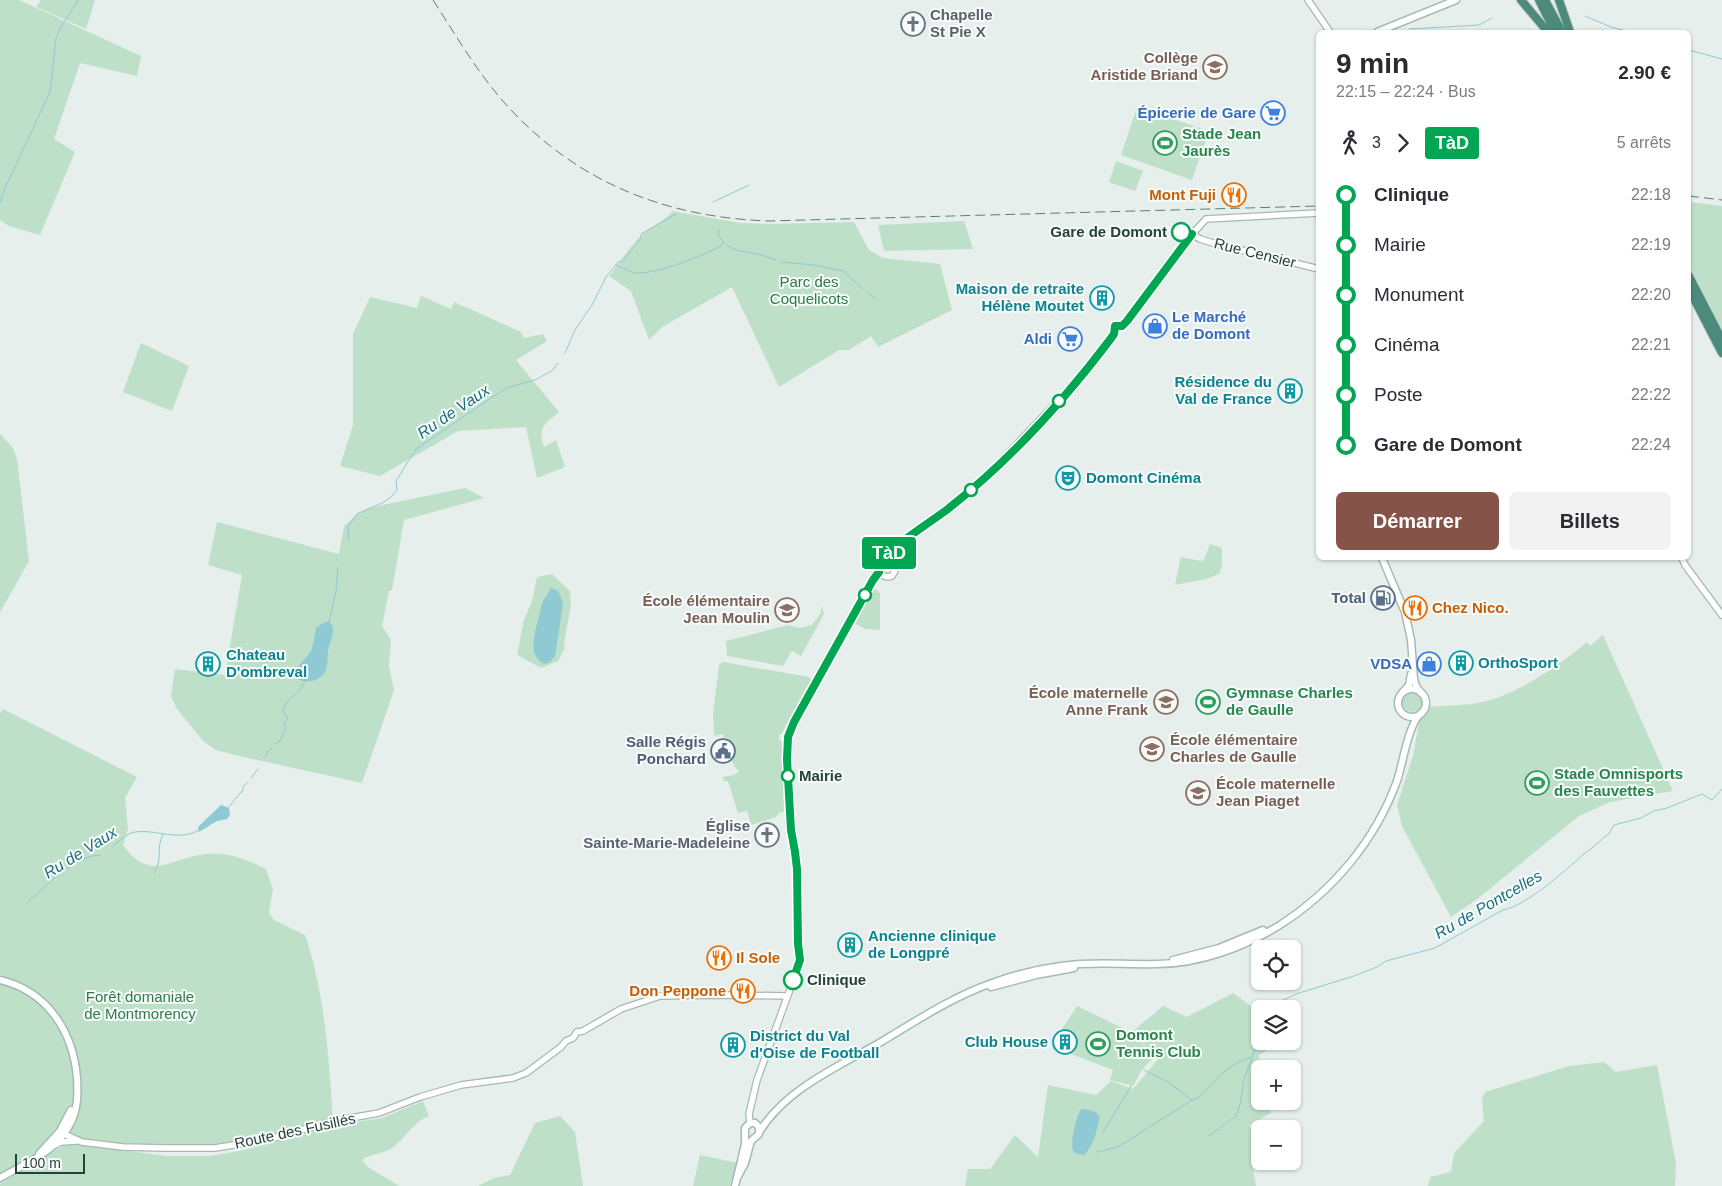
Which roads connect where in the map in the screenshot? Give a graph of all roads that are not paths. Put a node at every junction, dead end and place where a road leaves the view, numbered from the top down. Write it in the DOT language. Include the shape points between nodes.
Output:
graph roads {
  1 [pos="1308,0"];
  2 [pos="1456,0"];
  3 [pos="1521,0"];
  4 [pos="1538,0"];
  5 [pos="1546,0"];
  6 [pos="1559,0"];
  7 [pos="1329,30"];
  8 [pos="1382,30"];
  9 [pos="1546,30"];
  10 [pos="1554,30"];
  11 [pos="1561,30"];
  12 [pos="1569,30"];
  13 [pos="1316,213"];
  14 [pos="1192,234"];
  15 [pos="1316,268"];
  16 [pos="1691,280"];
  17 [pos="1691,293"];
  18 [pos="1722,340"];
  19 [pos="1722,352"];
  20 [pos="906,540"];
  21 [pos="882,560"];
  22 [pos="1383,560"];
  23 [pos="1683,560"];
  24 [pos="894,562"];
  25 [pos="879,572"];
  26 [pos="1392,580"];
  27 [pos="1722,615"];
  28 [pos="1403,692"];
  29 [pos="1421,693"];
  30 [pos="1420,714"];
  31 [pos="1405,715"];
  32 [pos="1409,736"];
  33 [pos="0,980"];
  34 [pos="788,996"];
  35 [pos="755,1129"];
  36 [pos="62,1133"];
  37 [pos="745,1134"];
  38 [pos="71,1141"];
  39 [pos="82,1142"];
  40 [pos="55,1145"];
  41 [pos="9,1173"];
  42 [pos="738,1176"];
  43 [pos="0,1178"];
  44 [pos="735,1186"];
  1 -- 7 [label="street"];
  2 -- 8 [label="main road"];
  3 -- 9 [label="highway"];
  4 -- 10 [label="highway"];
  5 -- 11 [label="highway"];
  6 -- 12 [label="highway"];
  13 -- 14 [label="street" via="1211,218"];
  14 -- 15 [label="street, Rue Censier" via="1200,240"];
  14 -- 20 [label="street" via="1125,324 1115,326 1114,334 1064,396 976,486"];
  16 -- 18 [label="highway"];
  17 -- 19 [label="highway"];
  20 -- 21 [label="street"];
  20 -- 24 [label="street" via="896,552"];
  21 -- 24 [label="street"];
  21 -- 25 [label="street"];
  22 -- 26 [label="main road"];
  23 -- 27 [label="street"];
  24 -- 25 [label="street" via="896,569 892,576"];
  25 -- 34 [label="street" via="790,731 787,744 800,960"];
  26 -- 28 [label="main road" via="1404,620 1410,660 1411,681"];
  26 -- 29 [label="main road" via="1405,612 1414,679"];
  28 -- 29 [label="main road" via="1414,689"];
  28 -- 31 [label="main road" via="1398,705"];
  29 -- 30 [label="main road" via="1426,703"];
  30 -- 31 [label="main road"];
  30 -- 32 [label="main road"];
  31 -- 32 [label="main road"];
  32 -- 35 [label="main road" via="1390,798 1356,856 1316,898 1258,937 1189,961 1102,964 1036,975 961,997 804,1088"];
  33 -- 36 [label="main road" via="30,992 48,1007 64,1029 74,1054 78,1087"];
  34 -- 35 [label="street" via="757,1080 749,1114"];
  34 -- 39 [label="street, Route des Fusillés" via="660,996 604,1017 578,1032 526,1073 513,1078 461,1084 379,1113 333,1120 270,1139 215,1148 123,1147"];
  35 -- 37 [label="main road" via="745,1128"];
  35 -- 37 [label="main road" via="749,1138"];
  35 -- 42 [label="main road"];
  36 -- 38 [label="street"];
  36 -- 39 [label="street, Route des Fusillés"];
  36 -- 40 [label="main road"];
  36 -- 41 [label="main road" via="41,1152"];
  37 -- 42 [label="main road"];
  38 -- 39 [label="street"];
  38 -- 40 [label="street"];
  40 -- 41 [label="main road" via="37,1159"];
  41 -- 43 [label="main road"];
  42 -- 44 [label="main road"];
}
